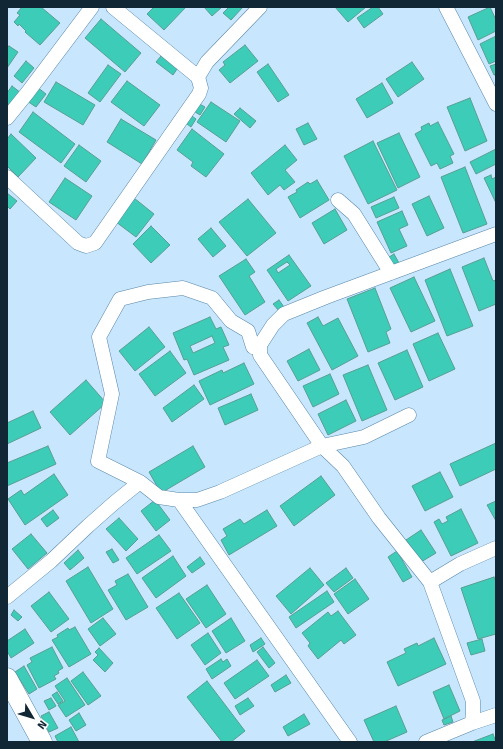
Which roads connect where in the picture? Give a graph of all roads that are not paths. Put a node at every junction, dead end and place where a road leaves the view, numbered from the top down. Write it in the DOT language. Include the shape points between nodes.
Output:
graph roads {
  1 [pos="92,7"];
  2 [pos="113,7"];
  3 [pos="260,7"];
  4 [pos="446,7"];
  5 [pos="198,78"];
  6 [pos="496,104"];
  7 [pos="7,118"];
  8 [pos="7,177"];
  9 [pos="338,200"];
  10 [pos="496,234"];
  11 [pos="390,273"];
  12 [pos="260,345"];
  13 [pos="409,415"];
  14 [pos="322,446"];
  15 [pos="140,482"];
  16 [pos="179,500"];
  17 [pos="496,548"];
  18 [pos="430,582"];
  19 [pos="7,597"];
  20 [pos="7,678"];
  21 [pos="496,715"];
  22 [pos="472,723"];
  23 [pos="42,742"];
  24 [pos="350,742"];
  25 [pos="426,742"];
  1 -- 7 [label="street"];
  2 -- 5 [label="street"];
  3 -- 5 [label="street" via="207,62"];
  4 -- 6 [label="street"];
  5 -- 8 [label="street" via="201,88 199,94 96,243 86,246 78,243"];
  9 -- 11 [label="street" via="354,214"];
  10 -- 11 [label="street"];
  11 -- 12 [label="street" via="284,314"];
  12 -- 14 [label="street" via="260,355"];
  12 -- 15 [label="street" via="253,347 248,331 231,321 212,298 183,288 148,292 120,300 99,337 112,394 98,461"];
  13 -- 14 [label="street" via="364,437"];
  14 -- 16 [label="street" via="220,492 197,500"];
  14 -- 18 [label="street" via="342,466"];
  15 -- 16 [label="street" via="159,497"];
  15 -- 19 [label="street"];
  16 -- 24 [label="street"];
  17 -- 18 [label="street" via="460,564"];
  18 -- 22 [label="street" via="473,701"];
  20 -- 23 [label="street"];
  21 -- 22 [label="street"];
  22 -- 25 [label="street"];
}
